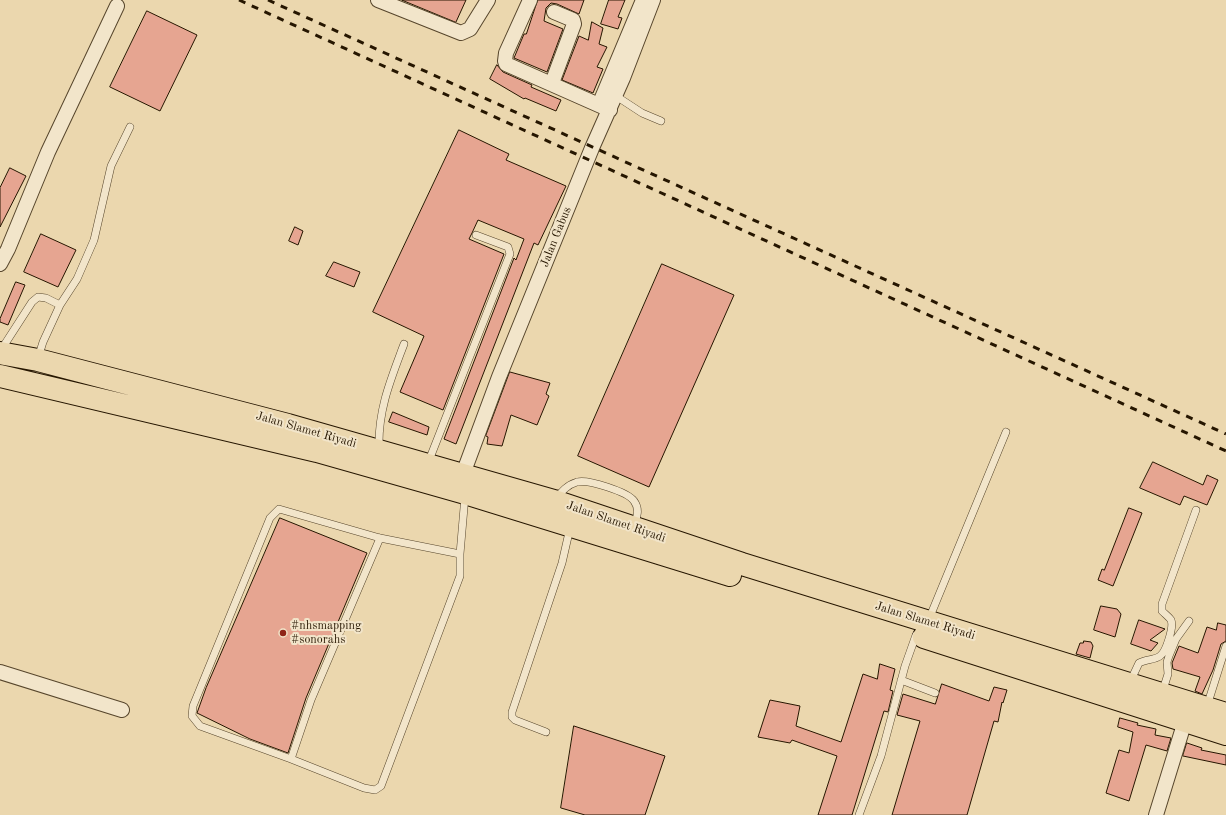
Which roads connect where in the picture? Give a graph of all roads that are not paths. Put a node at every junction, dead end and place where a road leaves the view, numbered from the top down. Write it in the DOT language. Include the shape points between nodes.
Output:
graph roads {
  1 [pos="378,0"];
  2 [pos="488,0"];
  3 [pos="530,0"];
  4 [pos="649,0"];
  5 [pos="117,6"];
  6 [pos="554,12"];
  7 [pos="552,83"];
  8 [pos="616,96"];
  9 [pos="604,108"];
  10 [pos="661,121"];
  11 [pos="130,127"];
  12 [pos="476,235"];
  13 [pos="0,264"];
  14 [pos="60,305"];
  15 [pos="404,344"];
  16 [pos="0,352"];
  17 [pos="38,360"];
  18 [pos="0,376"];
  19 [pos="1006,432"];
  20 [pos="286,434"];
  21 [pos="319,442"];
  22 [pos="379,451"];
  23 [pos="427,465"];
  24 [pos="462,486"];
  25 [pos="554,501"];
  26 [pos="1196,510"];
  27 [pos="571,526"];
  28 [pos="634,527"];
  29 [pos="380,538"];
  30 [pos="460,554"];
  31 [pos="1189,621"];
  32 [pos="922,629"];
  33 [pos="1226,646"];
  34 [pos="0,672"];
  35 [pos="901,680"];
  36 [pos="935,693"];
  37 [pos="1126,693"];
  38 [pos="1161,695"];
  39 [pos="122,710"];
  40 [pos="1216,711"];
  41 [pos="1185,721"];
  42 [pos="546,732"];
  43 [pos="1226,734"];
  44 [pos="291,759"];
  45 [pos="859,815"];
  46 [pos="1156,815"];
  1 -- 2 [label="street" via="461,33 470,29"];
  3 -- 7 [label="street" via="505,61 512,67"];
  4 -- 8 [label="street, Jalan Gabus"];
  4 -- 9 [label="street"];
  5 -- 13 [label="street" via="48,152"];
  6 -- 7 [label="street" via="573,20 574,24"];
  7 -- 9 [label="street"];
  8 -- 9 [label="street, Jalan Gabus"];
  8 -- 10 [label="lane" via="642,113"];
  9 -- 24 [label="street, Jalan Gabus" via="592,148 499,377"];
  11 -- 14 [label="lane" via="111,166 94,240 77,279"];
  12 -- 23 [label="lane" via="508,247 510,254"];
  14 -- 16 [label="lane" via="38,297 32,302"];
  14 -- 17 [label="lane" via="43,342"];
  15 -- 22 [label="lane" via="381,407 378,427"];
  16 -- 17 [label="highway, Jalan Slamet Riyadi"];
  17 -- 20 [label="highway, Jalan Slamet Riyadi"];
  18 -- 20 [label="highway, Jalan Slamet Riyadi"];
  19 -- 32 [label="lane"];
  20 -- 21 [label="highway, Jalan Slamet Riyadi"];
  21 -- 22 [label="highway, Jalan Slamet Riyadi"];
  21 -- 24 [label="highway, Jalan Slamet Riyadi"];
  22 -- 23 [label="highway, Jalan Slamet Riyadi"];
  23 -- 24 [label="highway, Jalan Slamet Riyadi"];
  24 -- 25 [label="highway, Jalan Slamet Riyadi"];
  24 -- 27 [label="highway, Jalan Slamet Riyadi"];
  24 -- 30 [label="lane"];
  25 -- 28 [label="highway, Jalan Slamet Riyadi"];
  25 -- 28 [label="lane" via="566,486 585,481 596,483 630,496 636,502 638,513"];
  26 -- 37 [label="lane" via="1162,604 1162,611 1170,618 1172,630 1159,657 1139,663 1136,667"];
  27 -- 32 [label="highway, Jalan Slamet Riyadi"];
  27 -- 42 [label="lane" via="562,563 512,712 515,720"];
  28 -- 32 [label="highway, Jalan Slamet Riyadi"];
  29 -- 30 [label="lane"];
  29 -- 44 [label="lane" via="312,700"];
  29 -- 44 [label="lane" via="279,509 274,513 193,706 192,716 200,726"];
  30 -- 44 [label="lane" via="460,576 454,595 381,786 376,790 364,788"];
  31 -- 38 [label="lane" via="1176,639 1169,656 1168,674"];
  32 -- 35 [label="lane"];
  32 -- 37 [label="highway, Jalan Slamet Riyadi"];
  33 -- 40 [label="lane"];
  34 -- 39 [label="street"];
  35 -- 36 [label="lane"];
  35 -- 45 [label="lane" via="881,756"];
  37 -- 38 [label="highway, Jalan Slamet Riyadi"];
  37 -- 41 [label="highway, Jalan Slamet Riyadi"];
  38 -- 40 [label="highway, Jalan Slamet Riyadi"];
  41 -- 43 [label="highway, Jalan Slamet Riyadi"];
  41 -- 46 [label="street"];
}
